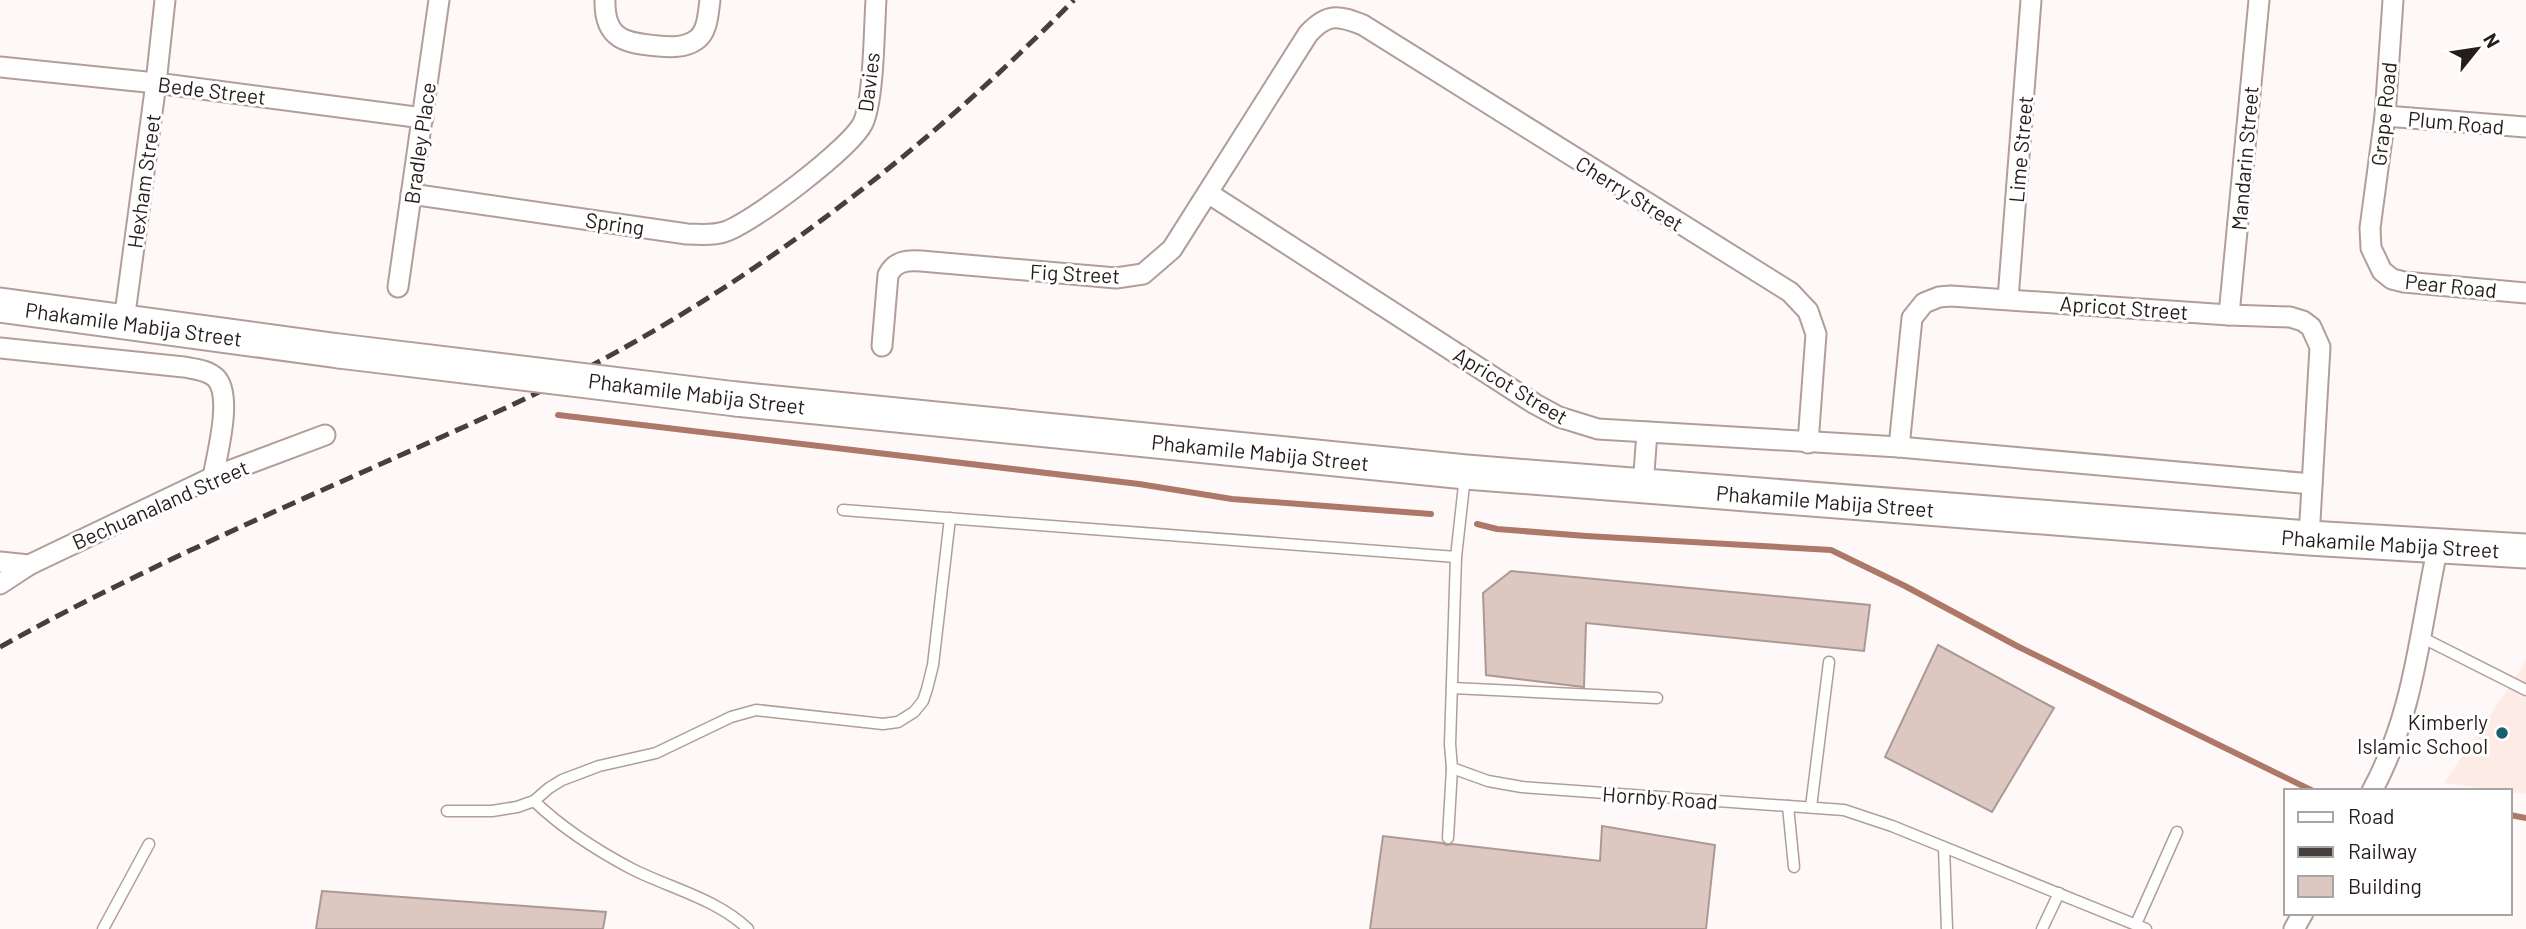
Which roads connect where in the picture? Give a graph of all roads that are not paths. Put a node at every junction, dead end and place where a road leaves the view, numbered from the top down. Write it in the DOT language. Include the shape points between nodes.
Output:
graph roads {
  1 [pos="165,0"];
  2 [pos="439,0"];
  3 [pos="605,0"];
  4 [pos="710,0"];
  5 [pos="876,0"];
  6 [pos="2031,0"];
  7 [pos="2259,0"];
  8 [pos="2393,0"];
  9 [pos="1332,17"];
  10 [pos="0,67"];
  11 [pos="156,83"];
  12 [pos="2385,116"];
  13 [pos="423,118"];
  14 [pos="2526,127"];
  15 [pos="803,180"];
  16 [pos="1208,193"];
  17 [pos="411,194"];
  18 [pos="2370,228"];
  19 [pos="398,287"];
  20 [pos="2526,292"];
  21 [pos="2008,299"];
  22 [pos="0,305"];
  23 [pos="2229,315"];
  24 [pos="124,321"];
  25 [pos="882,346"];
  26 [pos="0,348"];
  27 [pos="1647,432"];
  28 [pos="325,435"];
  29 [pos="1808,443"];
  30 [pos="1899,447"];
  31 [pos="1466,472"];
  32 [pos="213,477"];
  33 [pos="2312,484"];
  34 [pos="1643,486"];
  35 [pos="843,510"];
  36 [pos="950,518"];
  37 [pos="2309,538"];
  38 [pos="2438,547"];
  39 [pos="2526,551"];
  40 [pos="1456,557"];
  41 [pos="0,562"];
  42 [pos="29,565"];
  43 [pos="0,584"];
  44 [pos="2421,637"];
  45 [pos="1829,662"];
  46 [pos="1452,688"];
  47 [pos="2526,690"];
  48 [pos="1657,698"];
  49 [pos="1452,768"];
  50 [pos="2373,789"];
  51 [pos="534,802"];
  52 [pos="1788,806"];
  53 [pos="1811,807"];
  54 [pos="447,811"];
  55 [pos="2177,832"];
  56 [pos="1448,838"];
  57 [pos="149,844"];
  58 [pos="1944,848"];
  59 [pos="1794,867"];
  60 [pos="2059,893"];
  61 [pos="2141,927"];
  62 [pos="103,929"];
  63 [pos="747,929"];
  64 [pos="1947,929"];
  65 [pos="2042,929"];
  1 -- 11 [label="street, Hexham Street"];
  2 -- 13 [label="street, Bradley Place"];
  3 -- 4 [label="street" via="607,19 624,41 673,47 696,40 703,31"];
  5 -- 15 [label="street, Davies" via="863,121 847,144"];
  6 -- 21 [label="street, Lime Street"];
  7 -- 23 [label="street, Mandarin Street"];
  8 -- 12 [label="street, Grape Road"];
  9 -- 16 [label="street, Fig Street" via="1308,34"];
  9 -- 29 [label="street, Cherry Street" via="1363,25 1790,292 1808,312 1816,334"];
  10 -- 11 [label="street, Bede Street"];
  11 -- 13 [label="street, Bede Street"];
  11 -- 24 [label="street, Hexham Street"];
  12 -- 14 [label="street, Plum Road"];
  12 -- 18 [label="street, Grape Road"];
  13 -- 17 [label="street, Bradley Place"];
  15 -- 17 [label="street, Spring" via="748,220 715,234 687,234"];
  16 -- 25 [label="street, Fig Street" via="1172,249 1143,274 1116,278 901,262 888,275"];
  16 -- 27 [label="street, Apricot Street" via="1535,404 1598,429"];
  17 -- 19 [label="street, Bradley Place"];
  18 -- 20 [label="street, Pear Road" via="2376,260 2392,279"];
  21 -- 23 [label="street, Apricot Street"];
  21 -- 30 [label="street, Apricot Street" via="1939,297 1917,310 1912,318"];
  22 -- 24 [label="highway, Phakamile Mabija Street"];
  23 -- 33 [label="street, Apricot Street" via="2290,317 2303,321 2317,335 2320,369"];
  24 -- 31 [label="highway, Phakamile Mabija Street, bridge" via="736,399"];
  26 -- 32 [label="street, Phakamile Mabija Street" via="204,371 217,379 224,395"];
  27 -- 29 [label="street, Apricot Street"];
  27 -- 34 [label="street"];
  28 -- 32 [label="street, Bechuanaland Street"];
  29 -- 30 [label="street, Apricot Street"];
  30 -- 33 [label="street, Apricot Street"];
  31 -- 34 [label="highway, Phakamile Mabija Street"];
  31 -- 40 [label="lane"];
  32 -- 42 [label="street, Bechuanaland Street"];
  33 -- 37 [label="street, Apricot Street"];
  34 -- 37 [label="highway, Phakamile Mabija Street"];
  35 -- 36 [label="lane"];
  36 -- 40 [label="lane"];
  36 -- 51 [label="lane" via="933,665 923,701 914,712 898,722 883,724 756,710 656,753 562,780"];
  37 -- 38 [label="highway, Phakamile Mabija Street"];
  38 -- 39 [label="highway, Phakamile Mabija Street"];
  38 -- 44 [label="street"];
  40 -- 46 [label="lane"];
  41 -- 42 [label="street"];
  42 -- 43 [label="street, Bechuanaland Street"];
  44 -- 47 [label="lane"];
  44 -- 50 [label="street" via="2404,716"];
  45 -- 53 [label="lane"];
  46 -- 48 [label="lane"];
  46 -- 49 [label="lane"];
  49 -- 52 [label="lane, Hornby Road" via="1522,787"];
  49 -- 56 [label="lane"];
  51 -- 54 [label="lane" via="492,811"];
  51 -- 63 [label="lane" via="631,868 715,905"];
  52 -- 53 [label="lane, Hornby Road"];
  52 -- 59 [label="lane"];
  53 -- 58 [label="lane, Hornby Road" via="1863,815"];
  55 -- 61 [label="lane"];
  57 -- 62 [label="lane"];
  58 -- 60 [label="lane, Hornby Road"];
  58 -- 64 [label="lane"];
  60 -- 61 [label="lane, Hornby Road"];
  60 -- 65 [label="lane"];
}
